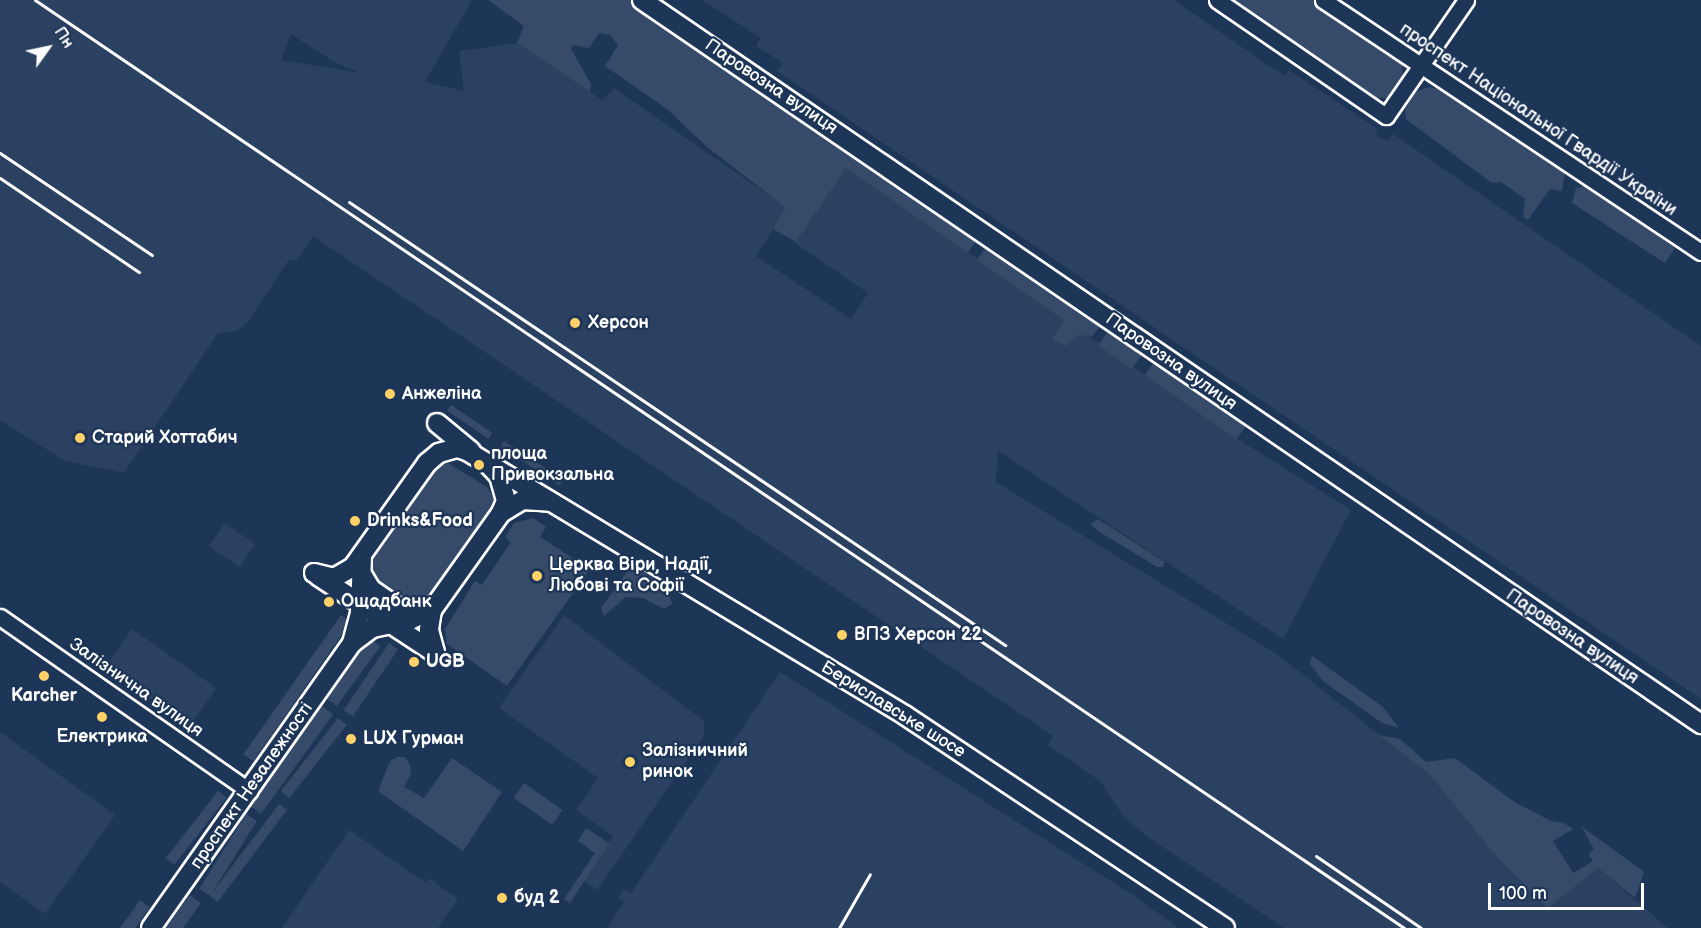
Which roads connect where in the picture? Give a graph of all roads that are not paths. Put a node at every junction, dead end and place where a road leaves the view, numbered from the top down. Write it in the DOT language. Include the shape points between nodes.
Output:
graph roads {
  1 [pos="642,0"];
  2 [pos="1217,0"];
  3 [pos="1323,0"];
  4 [pos="1466,0"];
  5 [pos="1420,65"];
  6 [pos="1701,252"];
  7 [pos="481,458"];
  8 [pos="427,464"];
  9 [pos="553,502"];
  10 [pos="501,513"];
  11 [pos="361,566"];
  12 [pos="360,606"];
  13 [pos="428,612"];
  14 [pos="0,617"];
  15 [pos="387,624"];
  16 [pos="352,643"];
  17 [pos="1701,724"];
  18 [pos="249,791"];
  19 [pos="151,928"];
  20 [pos="1225,928"];
  1 -- 17 [label="main road, Паровозна вулиця"];
  2 -- 5 [label="street" via="1386,116"];
  3 -- 5 [label="street, проспект Національної Гвардії України"];
  4 -- 5 [label="street"];
  5 -- 6 [label="street, проспект Національної Гвардії України"];
  7 -- 8 [label="main road" via="448,450"];
  7 -- 8 [label="main road" via="437,423"];
  7 -- 9 [label="main road, Бериславське шосе"];
  7 -- 10 [label="main road" via="505,489"];
  8 -- 11 [label="main road"];
  9 -- 10 [label="main road" via="529,499"];
  9 -- 20 [label="main road, Бериславське шосе" via="906,716"];
  10 -- 13 [label="main road"];
  11 -- 12 [label="main road, проспект Незалежності"];
  11 -- 12 [label="main road" via="334,578 314,573"];
  11 -- 13 [label="main road" via="371,588 393,604 408,613"];
  12 -- 15 [label="main road"];
  12 -- 16 [label="main road, проспект Незалежності"];
  13 -- 15 [label="main road, проспект Незалежності"];
  13 -- 15 [label="main road" via="435,653"];
  14 -- 18 [label="street, Залізнична вулиця"];
  15 -- 16 [label="main road, проспект Незалежності" via="372,627"];
  16 -- 18 [label="main road, проспект Незалежності"];
  18 -- 19 [label="main road, проспект Незалежності"];
}
